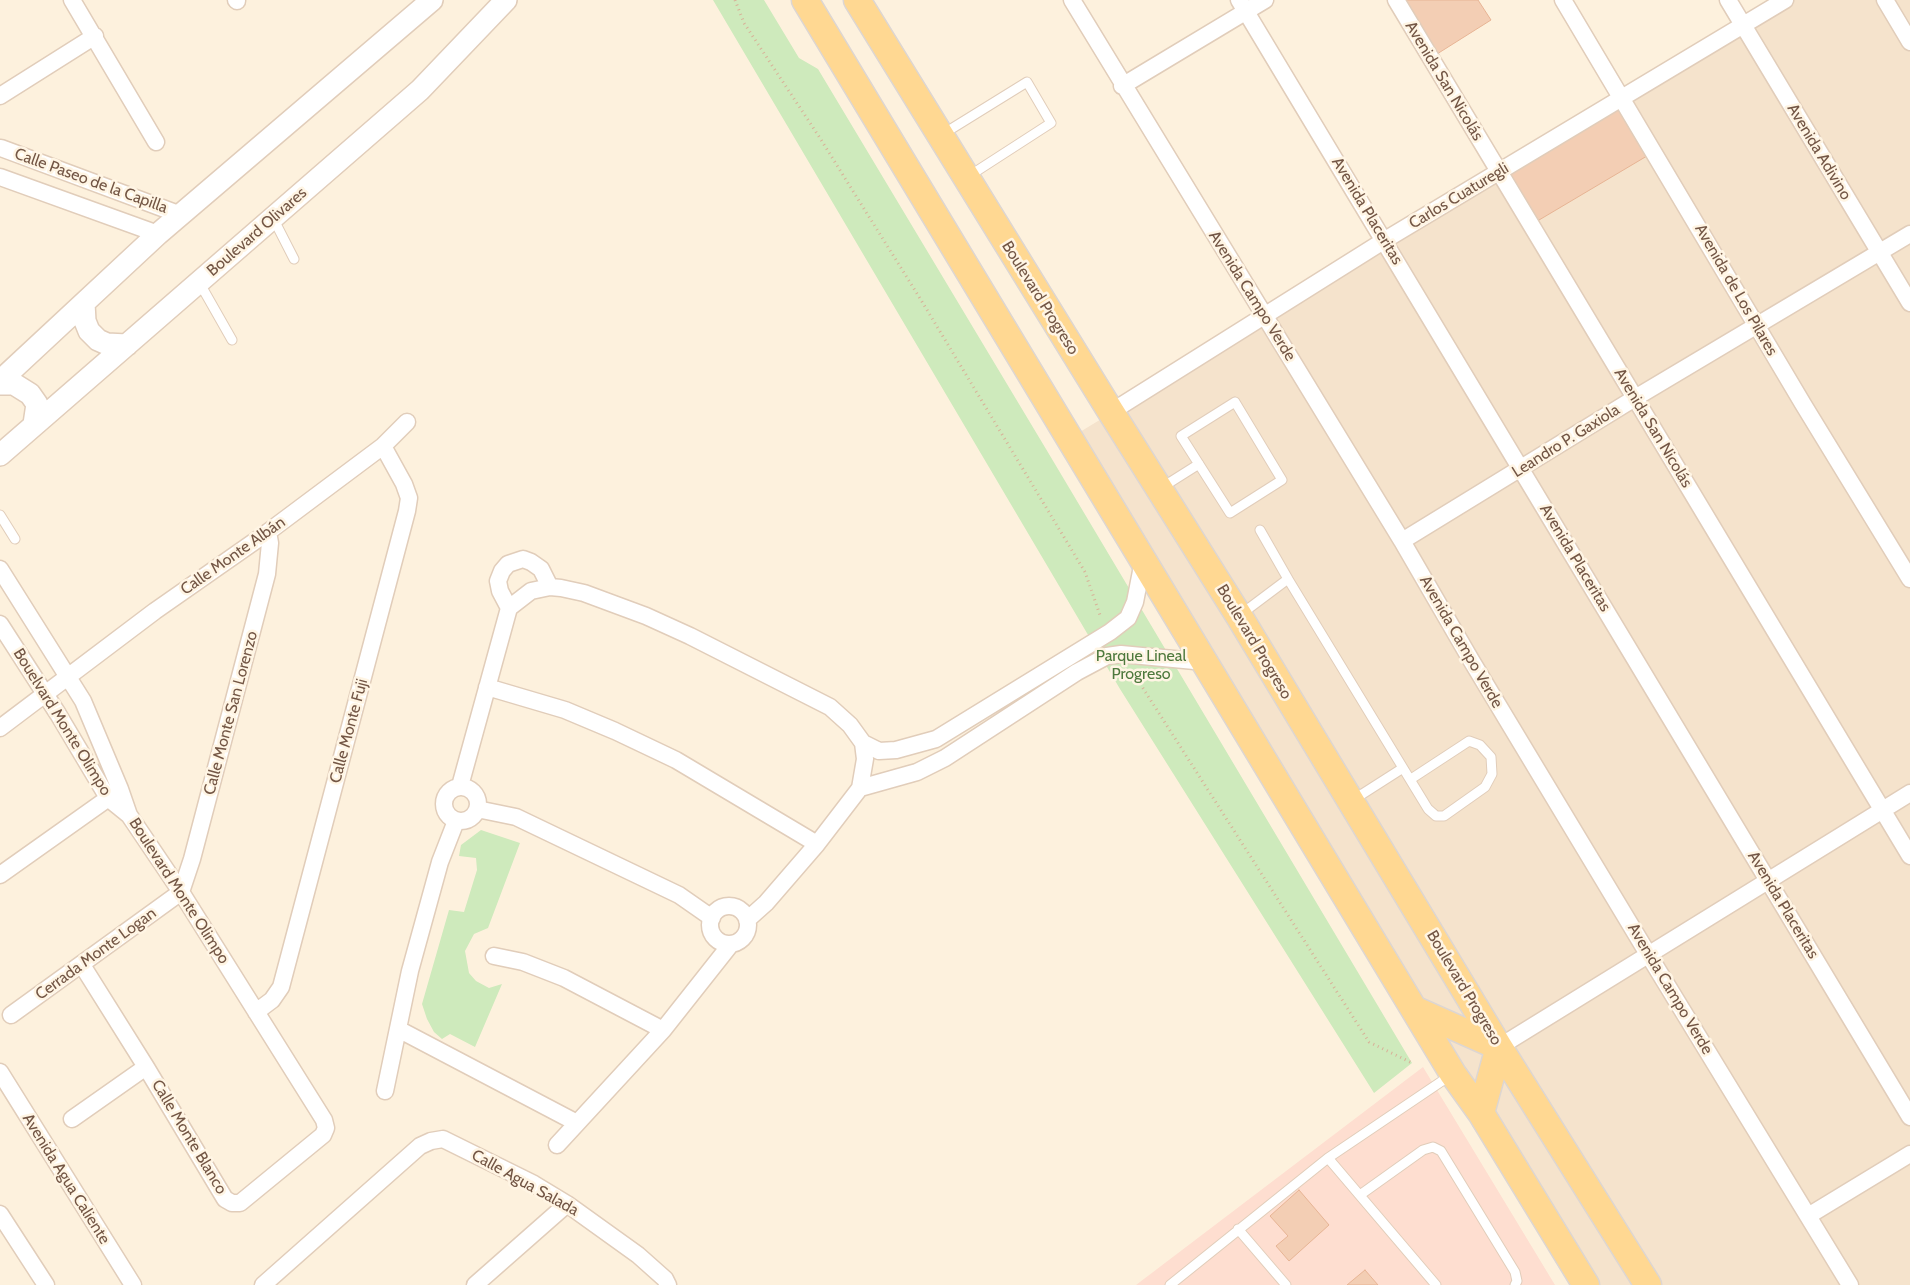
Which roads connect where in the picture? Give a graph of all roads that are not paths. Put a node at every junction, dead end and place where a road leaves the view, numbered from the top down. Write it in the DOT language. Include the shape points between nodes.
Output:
graph roads {
  1 [pos="72,0"];
  2 [pos="432,0"];
  3 [pos="506,0"];
  4 [pos="805,0"];
  5 [pos="857,0"];
  6 [pos="1072,0"];
  7 [pos="1265,0"];
  8 [pos="1396,0"];
  9 [pos="1563,0"];
  10 [pos="1728,0"];
  11 [pos="1785,0"];
  12 [pos="1885,0"];
  13 [pos="1243,6"];
  14 [pos="1743,25"];
  15 [pos="95,36"];
  16 [pos="1910,42"];
  17 [pos="1122,86"];
  18 [pos="0,96"];
  19 [pos="1621,97"];
  20 [pos="940,136"];
  21 [pos="156,142"];
  22 [pos="0,154"];
  23 [pos="1498,172"];
  24 [pos="0,177"];
  25 [pos="966,178"];
  26 [pos="181,214"];
  27 [pos="273,218"];
  28 [pos="158,234"];
  29 [pos="1910,234"];
  30 [pos="1385,240"];
  31 [pos="1880,254"];
  32 [pos="294,259"];
  33 [pos="199,282"];
  34 [pos="84,303"];
  35 [pos="1910,303"];
  36 [pos="1265,316"];
  37 [pos="1757,326"];
  38 [pos="232,340"];
  39 [pos="126,345"];
  40 [pos="0,383"];
  41 [pos="1635,398"];
  42 [pos="1110,412"];
  43 [pos="407,422"];
  44 [pos="34,424"];
  45 [pos="383,446"];
  46 [pos="0,455"];
  47 [pos="1199,464"];
  48 [pos="1522,469"];
  49 [pos="1159,489"];
  50 [pos="0,516"];
  51 [pos="1260,530"];
  52 [pos="268,532"];
  53 [pos="15,539"];
  54 [pos="1402,541"];
  55 [pos="1143,561"];
  56 [pos="0,570"];
  57 [pos="1910,578"];
  58 [pos="1288,579"];
  59 [pos="550,587"];
  60 [pos="509,608"];
  61 [pos="1239,616"];
  62 [pos="0,624"];
  63 [pos="1205,662"];
  64 [pos="1068,668"];
  65 [pos="56,686"];
  66 [pos="487,687"];
  67 [pos="0,728"];
  68 [pos="936,739"];
  69 [pos="863,743"];
  70 [pos="945,758"];
  71 [pos="1403,768"];
  72 [pos="1411,779"];
  73 [pos="460,786"];
  74 [pos="860,788"];
  75 [pos="1910,793"];
  76 [pos="114,794"];
  77 [pos="1351,802"];
  78 [pos="477,810"];
  79 [pos="1882,810"];
  80 [pos="456,821"];
  81 [pos="817,844"];
  82 [pos="1910,856"];
  83 [pos="0,875"];
  84 [pos="1768,880"];
  85 [pos="181,892"];
  86 [pos="712,918"];
  87 [pos="747,920"];
  88 [pos="731,944"];
  89 [pos="1648,954"];
  90 [pos="494,956"];
  91 [pos="82,965"];
  92 [pos="1416,1010"];
  93 [pos="256,1012"];
  94 [pos="11,1015"];
  95 [pos="398,1029"];
  96 [pos="663,1030"];
  97 [pos="1499,1047"];
  98 [pos="146,1067"];
  99 [pos="0,1072"];
  100 [pos="1453,1074"];
  101 [pos="385,1091"];
  102 [pos="1481,1113"];
  103 [pos="1910,1117"];
  104 [pos="72,1119"];
  105 [pos="576,1123"];
  106 [pos="326,1128"];
  107 [pos="557,1146"];
  108 [pos="1910,1154"];
  109 [pos="1328,1158"];
  110 [pos="1360,1195"];
  111 [pos="567,1204"];
  112 [pos="0,1214"];
  113 [pos="1808,1216"];
  114 [pos="1238,1230"];
  115 [pos="1578,1277"];
  116 [pos="46,1285"];
  117 [pos="133,1285"];
  118 [pos="262,1285"];
  119 [pos="475,1285"];
  120 [pos="668,1285"];
  121 [pos="1170,1285"];
  122 [pos="1286,1285"];
  123 [pos="1436,1285"];
  124 [pos="1515,1285"];
  125 [pos="1648,1285"];
  126 [pos="1850,1285"];
  1 -- 15 [label="street"];
  2 -- 26 [label="street"];
  3 -- 27 [label="street, Boulevard Olivares" via="420,90"];
  4 -- 55 [label="main road"];
  5 -- 20 [label="main road, Boulevard Progreso"];
  6 -- 17 [label="street, Avenida Campo Verde"];
  7 -- 13 [label="street"];
  8 -- 23 [label="street, Avenida San Nicolás"];
  9 -- 19 [label="street, Avenida de Los Pilares"];
  10 -- 14 [label="street, Avenida Adivino"];
  11 -- 14 [label="street, Carlos Cuaturegli"];
  12 -- 16 [label="street"];
  13 -- 17 [label="street"];
  13 -- 30 [label="street, Avenida Placeritas"];
  14 -- 19 [label="street, Carlos Cuaturegli"];
  14 -- 31 [label="street, Avenida Adivino"];
  15 -- 18 [label="street"];
  15 -- 21 [label="street"];
  17 -- 36 [label="street, Avenida Campo Verde"];
  19 -- 23 [label="street, Carlos Cuaturegli"];
  19 -- 37 [label="street, Avenida de Los Pilares"];
  20 -- 25 [label="main road, Boulevard Progreso"];
  20 -- 25 [label="lane" via="1026,82 1051,123"];
  22 -- 26 [label="street, Calle Paseo de la Capilla"];
  23 -- 30 [label="street, Carlos Cuaturegli"];
  23 -- 41 [label="street, Avenida San Nicolás"];
  24 -- 28 [label="street, Calle Paseo de la Capilla"];
  25 -- 42 [label="main road, Boulevard Progreso"];
  26 -- 28 [label="street"];
  27 -- 32 [label="lane"];
  27 -- 33 [label="street, Boulevard Olivares"];
  28 -- 34 [label="street"];
  29 -- 31 [label="street, Leandro P. Gaxiola"];
  30 -- 36 [label="street, Carlos Cuaturegli"];
  30 -- 48 [label="street, Avenida Placeritas"];
  31 -- 35 [label="street, Avenida Adivino"];
  31 -- 37 [label="street, Leandro P. Gaxiola"];
  33 -- 38 [label="lane"];
  33 -- 39 [label="street, Boulevard Olivares"];
  34 -- 39 [label="street" via="89,331 107,344"];
  34 -- 40 [label="street"];
  36 -- 42 [label="street, Carlos Cuaturegli"];
  36 -- 54 [label="street, Avenida Campo Verde"];
  37 -- 41 [label="street, Leandro P. Gaxiola"];
  37 -- 57 [label="street, Avenida de Los Pilares"];
  39 -- 44 [label="street, Boulevard Olivares"];
  40 -- 44 [label="street" via="14,384 30,394 37,404"];
  41 -- 48 [label="street, Leandro P. Gaxiola"];
  41 -- 79 [label="street, Avenida San Nicolás"];
  42 -- 49 [label="main road, Boulevard Progreso"];
  43 -- 45 [label="street, Calle Monte Albán"];
  44 -- 46 [label="street, Boulevard Olivares"];
  45 -- 52 [label="street, Calle Monte Albán"];
  45 -- 93 [label="street, Calle Monte Fuji" via="404,484 409,498 407,512 281,986 272,1000"];
  47 -- 47 [label="lane" via="1230,513 1282,480 1235,402 1181,436"];
  47 -- 49 [label="lane"];
  48 -- 54 [label="street, Leandro P. Gaxiola"];
  48 -- 84 [label="street, Avenida Placeritas"];
  49 -- 61 [label="main road, Boulevard Progreso"];
  50 -- 53 [label="lane"];
  51 -- 58 [label="lane"];
  52 -- 65 [label="street, Calle Monte Albán"];
  52 -- 85 [label="street, Calle Monte San Lorenzo" via="267,574"];
  54 -- 89 [label="street, Avenida Campo Verde"];
  55 -- 63 [label="main road"];
  55 -- 64 [label="street" via="1135,602 1128,618"];
  56 -- 65 [label="street, Boulevard Monte Olimpo"];
  58 -- 61 [label="lane"];
  58 -- 71 [label="lane"];
  59 -- 60 [label="street" via="531,591"];
  59 -- 60 [label="street" via="541,569 532,562 523,559 508,564 498,581"];
  59 -- 69 [label="street" via="584,593 699,640 830,707 850,725"];
  60 -- 66 [label="street"];
  61 -- 77 [label="main road, Boulevard Progreso"];
  62 -- 65 [label="street, Bouelvard Monte Olimpo"];
  63 -- 64 [label="street" via="1114,655"];
  63 -- 92 [label="main road"];
  64 -- 68 [label="street"];
  64 -- 70 [label="street"];
  65 -- 67 [label="street, Calle Monte Albán"];
  65 -- 76 [label="street, Bouelvard Monte Olimpo"];
  65 -- 76 [label="street, Boulevard Monte Olimpo" via="83,701"];
  66 -- 73 [label="street"];
  66 -- 81 [label="street" via="565,710 676,760"];
  68 -- 69 [label="street" via="896,750 879,750"];
  68 -- 70 [label="street"];
  69 -- 74 [label="street" via="865,758"];
  70 -- 74 [label="street" via="917,772"];
  71 -- 72 [label="lane"];
  71 -- 77 [label="lane"];
  72 -- 72 [label="lane" via="1469,741 1480,745 1491,758 1492,774 1485,787 1444,816 1436,816 1428,809"];
  73 -- 78 [label="street" via="475,794"];
  73 -- 80 [label="street" via="450,790 444,799 444,810"];
  74 -- 81 [label="street"];
  75 -- 79 [label="street"];
  76 -- 83 [label="street"];
  76 -- 85 [label="street, Boulevard Monte Olimpo"];
  77 -- 97 [label="main road, Boulevard Progreso"];
  78 -- 80 [label="street" via="471,818"];
  78 -- 86 [label="street" via="516,817 679,895"];
  79 -- 82 [label="street, Avenida San Nicolás"];
  79 -- 84 [label="street"];
  80 -- 95 [label="street" via="440,862 410,971"];
  81 -- 87 [label="street"];
  84 -- 89 [label="street"];
  84 -- 103 [label="street, Avenida Placeritas"];
  85 -- 91 [label="street, Cerrada Monte Logan"];
  85 -- 93 [label="street, Boulevard Monte Olimpo"];
  86 -- 87 [label="street" via="721,908 733,907"];
  86 -- 88 [label="street" via="710,924 714,937"];
  87 -- 88 [label="street" via="743,938"];
  88 -- 96 [label="street"];
  89 -- 97 [label="street"];
  89 -- 113 [label="street, Avenida Campo Verde"];
  90 -- 96 [label="street" via="523,962 564,978"];
  91 -- 94 [label="street, Cerrada Monte Logan"];
  91 -- 98 [label="street, Calle Monte Blanco"];
  92 -- 97 [label="main road"];
  92 -- 100 [label="main road"];
  93 -- 106 [label="street, Boulevard Monte Olimpo"];
  95 -- 101 [label="street"];
  95 -- 105 [label="street"];
  96 -- 105 [label="street"];
  97 -- 102 [label="main road"];
  97 -- 125 [label="main road, Boulevard Progreso"];
  98 -- 104 [label="street"];
  98 -- 106 [label="street, Calle Monte Blanco" via="226,1199 232,1203 240,1203 323,1135"];
  99 -- 117 [label="street, Avenida Agua Caliente"];
  100 -- 102 [label="main road"];
  100 -- 109 [label="lane"];
  102 -- 115 [label="main road"];
  105 -- 107 [label="street"];
  108 -- 113 [label="street"];
  109 -- 110 [label="lane"];
  109 -- 114 [label="lane"];
  110 -- 123 [label="lane"];
  110 -- 124 [label="lane" via="1423,1150 1433,1147 1441,1151 1516,1272"];
  111 -- 118 [label="street, Calle Agua Salada" via="534,1184 443,1140 430,1141 420,1146"];
  111 -- 119 [label="street"];
  111 -- 120 [label="street, Calle Agua Salada" via="638,1255 666,1279"];
  112 -- 116 [label="street"];
  113 -- 126 [label="street, Avenida Campo Verde"];
  114 -- 121 [label="lane"];
  114 -- 122 [label="lane"];
}
